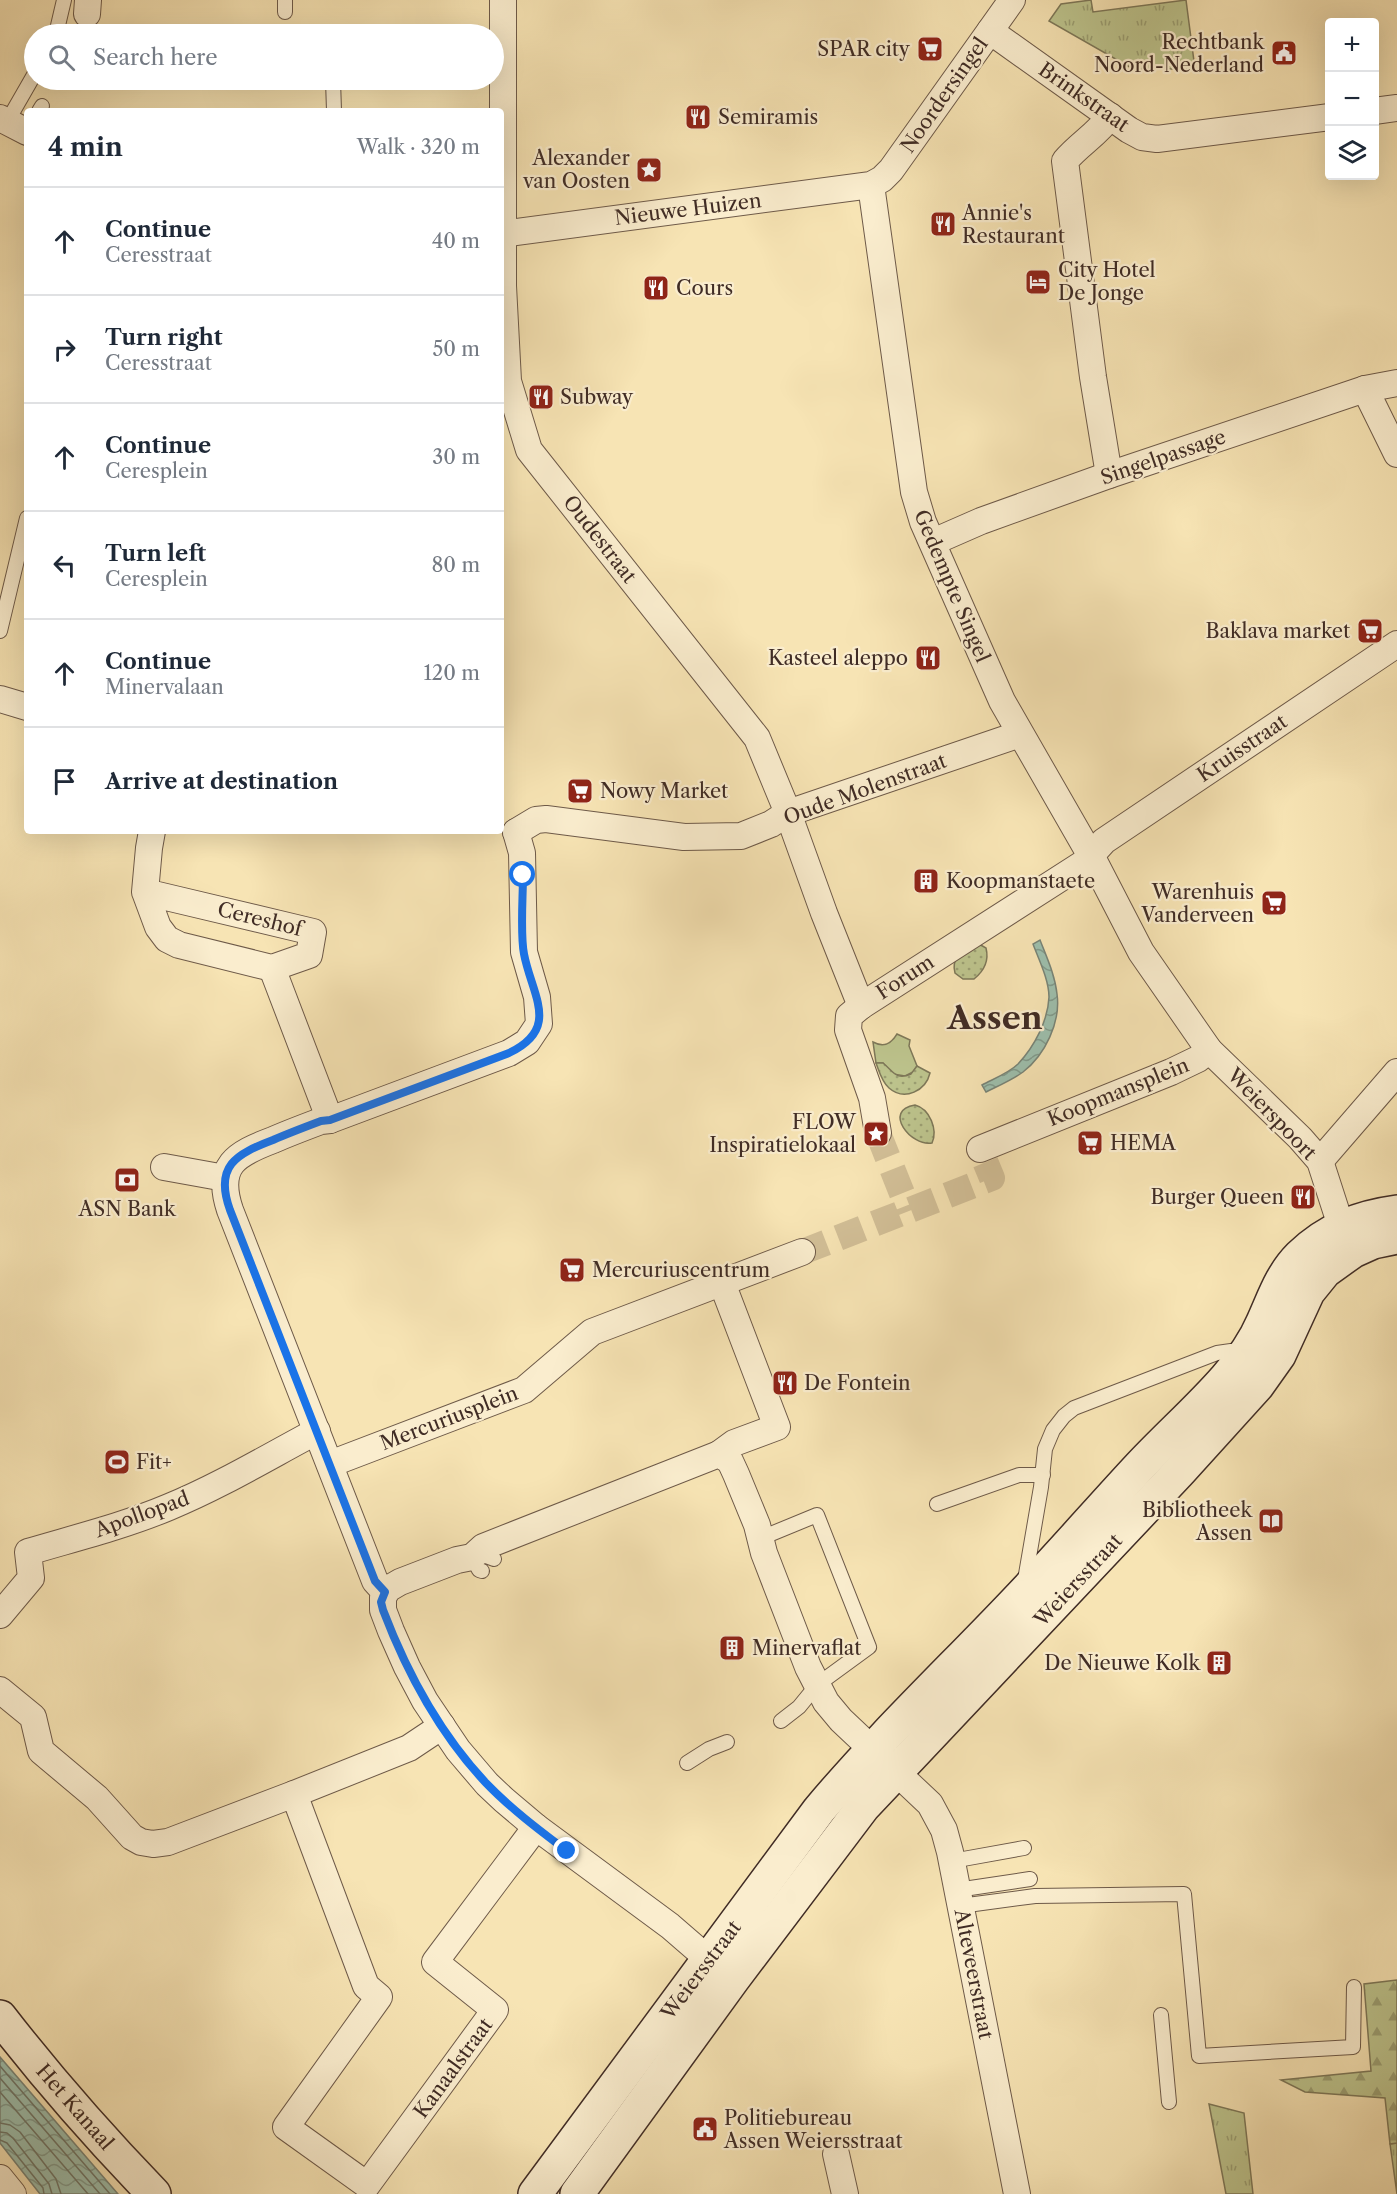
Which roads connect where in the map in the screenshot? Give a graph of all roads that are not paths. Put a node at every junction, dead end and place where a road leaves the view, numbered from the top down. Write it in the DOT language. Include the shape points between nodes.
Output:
graph roads {
  1 [pos="64,0"];
  2 [pos="503,0"];
  3 [pos="1012,0"];
  4 [pos="58,24"];
  5 [pos="503,24"];
  6 [pos="990,31"];
  7 [pos="27,90"];
  8 [pos="333,90"];
  9 [pos="503,90"];
  10 [pos="334,108"];
  11 [pos="503,108"];
  12 [pos="1397,108"];
  13 [pos="1379,110"];
  14 [pos="1110,116"];
  15 [pos="1325,118"];
  16 [pos="11,124"];
  17 [pos="872,185"];
  18 [pos="504,233"];
  19 [pos="504,305"];
  20 [pos="1397,383"];
  21 [pos="1365,389"];
  22 [pos="1397,454"];
  23 [pos="1110,476"];
  24 [pos="24,531"];
  25 [pos="933,542"];
  26 [pos="0,631"];
  27 [pos="1397,644"];
  28 [pos="0,699"];
  29 [pos="24,706"];
  30 [pos="1020,734"];
  31 [pos="788,813"];
  32 [pos="508,826"];
  33 [pos="151,834"];
  34 [pos="1091,856"];
  35 [pos="146,892"];
  36 [pos="272,968"];
  37 [pos="861,1006"];
  38 [pos="1209,1050"];
  39 [pos="1397,1072"];
  40 [pos="330,1120"];
  41 [pos="878,1132"];
  42 [pos="980,1149"];
  43 [pos="1320,1161"];
  44 [pos="164,1167"];
  45 [pos="225,1178"];
  46 [pos="1397,1212"];
  47 [pos="1397,1237"];
  48 [pos="1347,1238"];
  49 [pos="802,1252"];
  50 [pos="722,1283"];
  51 [pos="1296,1284"];
  52 [pos="1247,1352"];
  53 [pos="317,1431"];
  54 [pos="719,1454"];
  55 [pos="330,1464"];
  56 [pos="1043,1475"];
  57 [pos="937,1504"];
  58 [pos="761,1538"];
  59 [pos="385,1592"];
  60 [pos="1022,1595"];
  61 [pos="0,1615"];
  62 [pos="817,1685"];
  63 [pos="0,1690"];
  64 [pos="781,1721"];
  65 [pos="442,1726"];
  66 [pos="727,1742"];
  67 [pos="884,1761"];
  68 [pos="687,1763"];
  69 [pos="294,1794"];
  70 [pos="536,1827"];
  71 [pos="1024,1848"];
  72 [pos="952,1861"];
  73 [pos="1030,1879"];
  74 [pos="959,1898"];
  75 [pos="708,1960"];
  76 [pos="733,1979"];
  77 [pos="1354,1987"];
  78 [pos="1161,2014"];
  79 [pos="0,2017"];
  80 [pos="1169,2102"];
  81 [pos="836,2154"];
  82 [pos="0,2178"];
  83 [pos="14,2194"];
  84 [pos="154,2194"];
  85 [pos="535,2194"];
  86 [pos="577,2194"];
  87 [pos="845,2194"];
  88 [pos="1017,2194"];
  1 -- 4 [label="lane"];
  2 -- 5 [label="street, Oudestraat"];
  3 -- 6 [label="street, Noordersingel"];
  6 -- 14 [label="street, Brinkstraat"];
  6 -- 17 [label="street, Noordersingel" via="891,170"];
  7 -- 16 [label="lane"];
  8 -- 10 [label="lane"];
  9 -- 11 [label="street, Oudestraat"];
  12 -- 13 [label="street"];
  14 -- 15 [label="street, Brinkstraat" via="1143,137 1157,139"];
  14 -- 23 [label="street" via="1065,161"];
  17 -- 18 [label="street, Nieuwe Huizen"];
  17 -- 25 [label="street, Gedempte Singel" via="914,492"];
  19 -- 31 [label="street, Oudestraat" via="508,381 529,450 757,738"];
  20 -- 21 [label="street, Singelpassage"];
  21 -- 22 [label="street"];
  21 -- 23 [label="street, Singelpassage"];
  23 -- 25 [label="street, Singelpassage"];
  24 -- 26 [label="lane"];
  25 -- 30 [label="street, Gedempte Singel"];
  27 -- 34 [label="street, Kruisstraat" via="1104,840"];
  28 -- 29 [label="street"];
  30 -- 31 [label="street, Oude Molenstraat"];
  30 -- 34 [label="street, Gedempte Singel"];
  31 -- 32 [label="street, Oude Molenstraat" via="741,836 684,837 546,819"];
  31 -- 37 [label="street, Forum"];
  32 -- 40 [label="street" via="523,864 524,952 539,1011 534,1034 509,1053"];
  33 -- 35 [label="street"];
  34 -- 37 [label="street, Forum"];
  34 -- 38 [label="street, Koopmansplein" via="1141,952"];
  35 -- 36 [label="street" via="158,927 167,939"];
  35 -- 36 [label="street, Cereshof" via="313,932 309,955"];
  36 -- 40 [label="street"];
  37 -- 41 [label="street" via="849,1016 848,1030 872,1098"];
  38 -- 42 [label="street, Koopmansplein" via="1171,1072"];
  38 -- 43 [label="street, Weierspoort"];
  39 -- 43 [label="street"];
  40 -- 45 [label="street" via="246,1151 233,1160"];
  43 -- 48 [label="street, Weierspoort"];
  44 -- 45 [label="street"];
  45 -- 53 [label="street" via="226,1200"];
  46 -- 48 [label="main road, Weiersstraat" via="1365,1218"];
  47 -- 48 [label="main road, Weiersstraat" via="1373,1242"];
  48 -- 51 [label="main road, Weiersstraat" via="1324,1271"];
  49 -- 50 [label="street, Mercuriusplein"];
  50 -- 54 [label="street" via="777,1427 734,1443"];
  50 -- 55 [label="street, Mercuriusplein" via="592,1332 524,1390"];
  51 -- 52 [label="main road, Weiersstraat" via="1277,1286"];
  51 -- 67 [label="main road, Weiersstraat" via="1279,1355 1257,1386 1180,1471"];
  52 -- 56 [label="lane" via="1217,1353 1074,1408 1052,1433 1045,1449"];
  52 -- 60 [label="main road, Weiersstraat"];
  53 -- 55 [label="street"];
  53 -- 61 [label="street, Apollopad" via="168,1508 28,1552 31,1578"];
  54 -- 58 [label="street" via="730,1461"];
  54 -- 59 [label="street" via="483,1546 483,1562 457,1560 400,1582"];
  55 -- 59 [label="street" via="375,1581"];
  56 -- 57 [label="lane" via="1019,1475"];
  56 -- 60 [label="lane"];
  58 -- 62 [label="street"];
  58 -- 62 [label="lane" via="817,1515 869,1647"];
  59 -- 65 [label="street" via="381,1602 391,1631"];
  60 -- 67 [label="main road, Weiersstraat"];
  62 -- 64 [label="lane"];
  62 -- 67 [label="street" via="841,1720"];
  63 -- 69 [label="street" via="33,1717 41,1751 141,1842 168,1842"];
  65 -- 69 [label="street" via="409,1748"];
  65 -- 70 [label="street" via="487,1784"];
  66 -- 68 [label="lane"];
  67 -- 72 [label="street, Alteveerstraat" via="930,1804 944,1830"];
  67 -- 75 [label="main road, Weiersstraat" via="846,1777"];
  67 -- 76 [label="main road, Weiersstraat" via="858,1814"];
  69 -- 70 [label="street, Kanaalstraat" via="366,1986 379,1997 286,2127 367,2185 495,2010 435,1962"];
  70 -- 75 [label="street" via="670,1926"];
  71 -- 72 [label="lane"];
  72 -- 74 [label="street, Alteveerstraat"];
  73 -- 74 [label="lane"];
  74 -- 77 [label="lane" via="1184,1894 1199,2056 1353,2047"];
  74 -- 88 [label="street, Alteveerstraat"];
  75 -- 76 [label="street"];
  75 -- 85 [label="main road, Weiersstraat"];
  76 -- 86 [label="main road, Weiersstraat"];
  78 -- 80 [label="lane"];
  79 -- 84 [label="main road, Het Kanaal" via="62,2095"];
  81 -- 87 [label="street"];
  82 -- 83 [label="street"];
}
